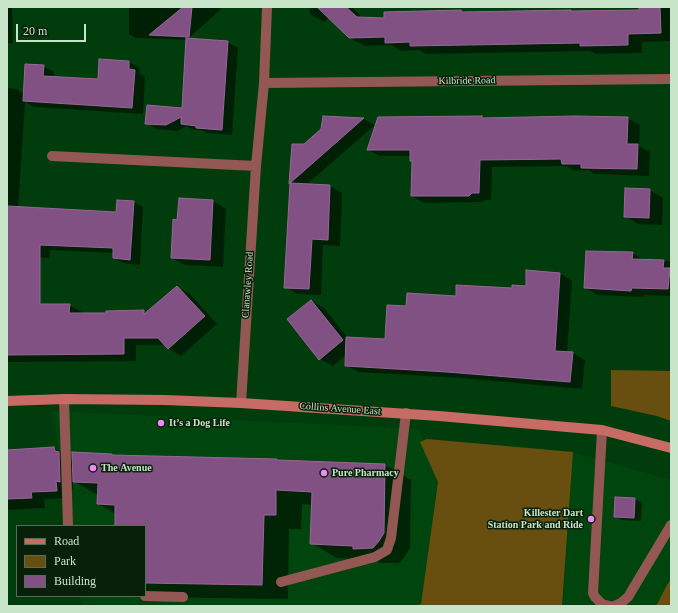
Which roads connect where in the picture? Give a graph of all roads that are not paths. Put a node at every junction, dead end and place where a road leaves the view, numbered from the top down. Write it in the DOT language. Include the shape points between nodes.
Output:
graph roads {
  1 [pos="267,7"];
  2 [pos="671,79"];
  3 [pos="264,83"];
  4 [pos="52,156"];
  5 [pos="256,166"];
  6 [pos="64,399"];
  7 [pos="7,401"];
  8 [pos="241,403"];
  9 [pos="406,413"];
  10 [pos="602,430"];
  11 [pos="671,448"];
  12 [pos="68,525"];
  13 [pos="671,525"];
  14 [pos="281,582"];
  15 [pos="146,596"];
  16 [pos="183,597"];
  17 [pos="610,606"];
  18 [pos="614,606"];
  1 -- 3 [label="street, Clanawley Road"];
  2 -- 3 [label="street, Kilbride Road"];
  3 -- 5 [label="street, Clanawley Road"];
  4 -- 5 [label="street"];
  5 -- 8 [label="street, Clanawley Road"];
  6 -- 7 [label="main road, Collins Avenue East"];
  6 -- 8 [label="main road, Collins Avenue East"];
  6 -- 12 [label="street"];
  8 -- 9 [label="main road, Collins Avenue East"];
  9 -- 10 [label="main road, Collins Avenue East"];
  9 -- 14 [label="street" via="391,538 386,550 376,557"];
  10 -- 11 [label="main road, Collins Avenue East"];
  10 -- 17 [label="street" via="593,593 602,604"];
  13 -- 18 [label="street" via="628,597"];
  15 -- 16 [label="street"];
}
